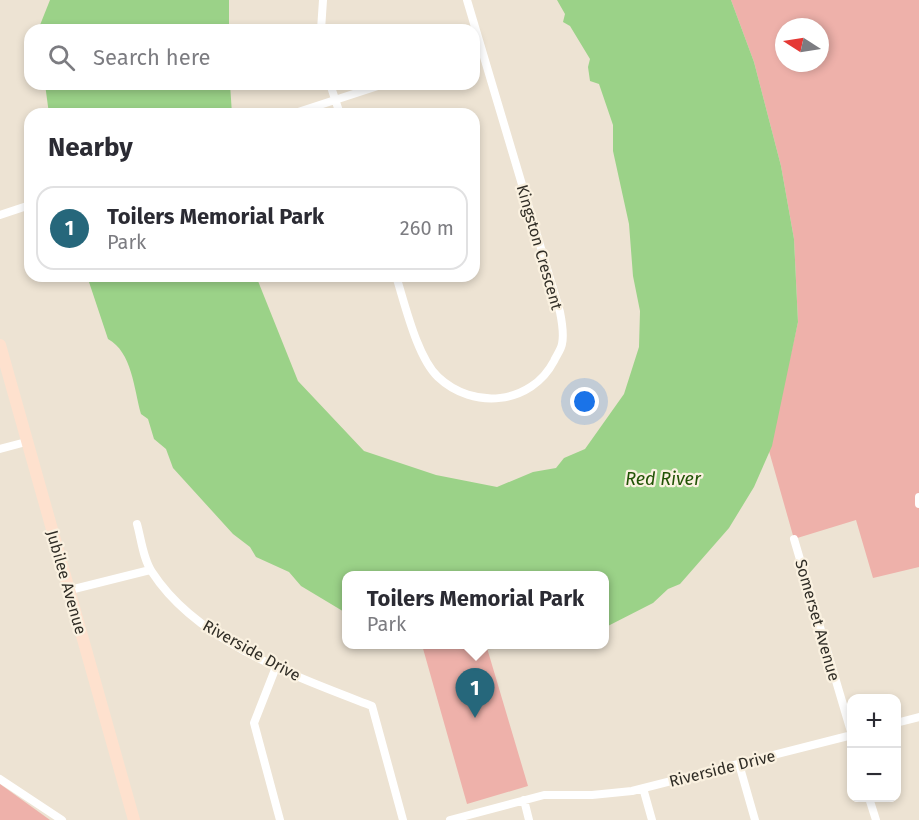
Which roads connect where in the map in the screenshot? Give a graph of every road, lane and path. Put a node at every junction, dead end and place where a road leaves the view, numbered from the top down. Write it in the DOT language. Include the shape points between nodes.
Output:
graph roads {
  1 [pos="323,0"];
  2 [pos="467,0"];
  3 [pos="321,24"];
  4 [pos="472,24"];
  5 [pos="480,58"];
  6 [pos="332,90"];
  7 [pos="367,90"];
  8 [pos="336,101"];
  9 [pos="312,108"];
  10 [pos="338,108"];
  11 [pos="24,207"];
  12 [pos="0,215"];
  13 [pos="398,282"];
  14 [pos="0,345"];
  15 [pos="26,442"];
  16 [pos="0,448"];
  17 [pos="919,497"];
  18 [pos="919,504"];
  19 [pos="137,524"];
  20 [pos="794,539"];
  21 [pos="150,570"];
  22 [pos="70,590"];
  23 [pos="276,667"];
  24 [pos="919,717"];
  25 [pos="847,721"];
  26 [pos="901,722"];
  27 [pos="847,736"];
  28 [pos="739,764"];
  29 [pos="0,779"];
  30 [pos="643,788"];
  31 [pos="524,800"];
  32 [pos="870,802"];
  33 [pos="59,819"];
  34 [pos="134,820"];
  35 [pos="280,820"];
  36 [pos="403,820"];
  37 [pos="450,820"];
  38 [pos="529,820"];
  39 [pos="652,820"];
  40 [pos="755,820"];
  41 [pos="876,820"];
  1 -- 3 [label="street"];
  2 -- 4 [label="street, Kingston Crescent"];
  5 -- 13 [label="street, Kingston Crescent" via="560,312 562,345 549,371 534,385 502,400 478,399 456,391 436,375 421,349"];
  6 -- 8 [label="street"];
  7 -- 8 [label="street"];
  8 -- 9 [label="street"];
  8 -- 10 [label="street"];
  11 -- 12 [label="street"];
  14 -- 15 [label="main road, Jubilee Avenue"];
  15 -- 16 [label="street"];
  15 -- 22 [label="main road, Jubilee Avenue"];
  17 -- 18 [label="street"];
  19 -- 21 [label="street"];
  20 -- 25 [label="street, Somerset Avenue"];
  21 -- 22 [label="street"];
  21 -- 23 [label="street, Riverside Drive" via="198,621"];
  22 -- 34 [label="main road, Jubilee Avenue"];
  23 -- 35 [label="street" via="254,723"];
  23 -- 36 [label="street, Riverside Drive" via="372,706"];
  24 -- 26 [label="street"];
  27 -- 28 [label="street, Riverside Drive"];
  28 -- 30 [label="street, Riverside Drive"];
  28 -- 40 [label="street"];
  29 -- 33 [label="street"];
  30 -- 31 [label="street, Riverside Drive"];
  30 -- 39 [label="street"];
  31 -- 37 [label="street, Riverside Drive"];
  31 -- 38 [label="street"];
  32 -- 41 [label="street"];
}
